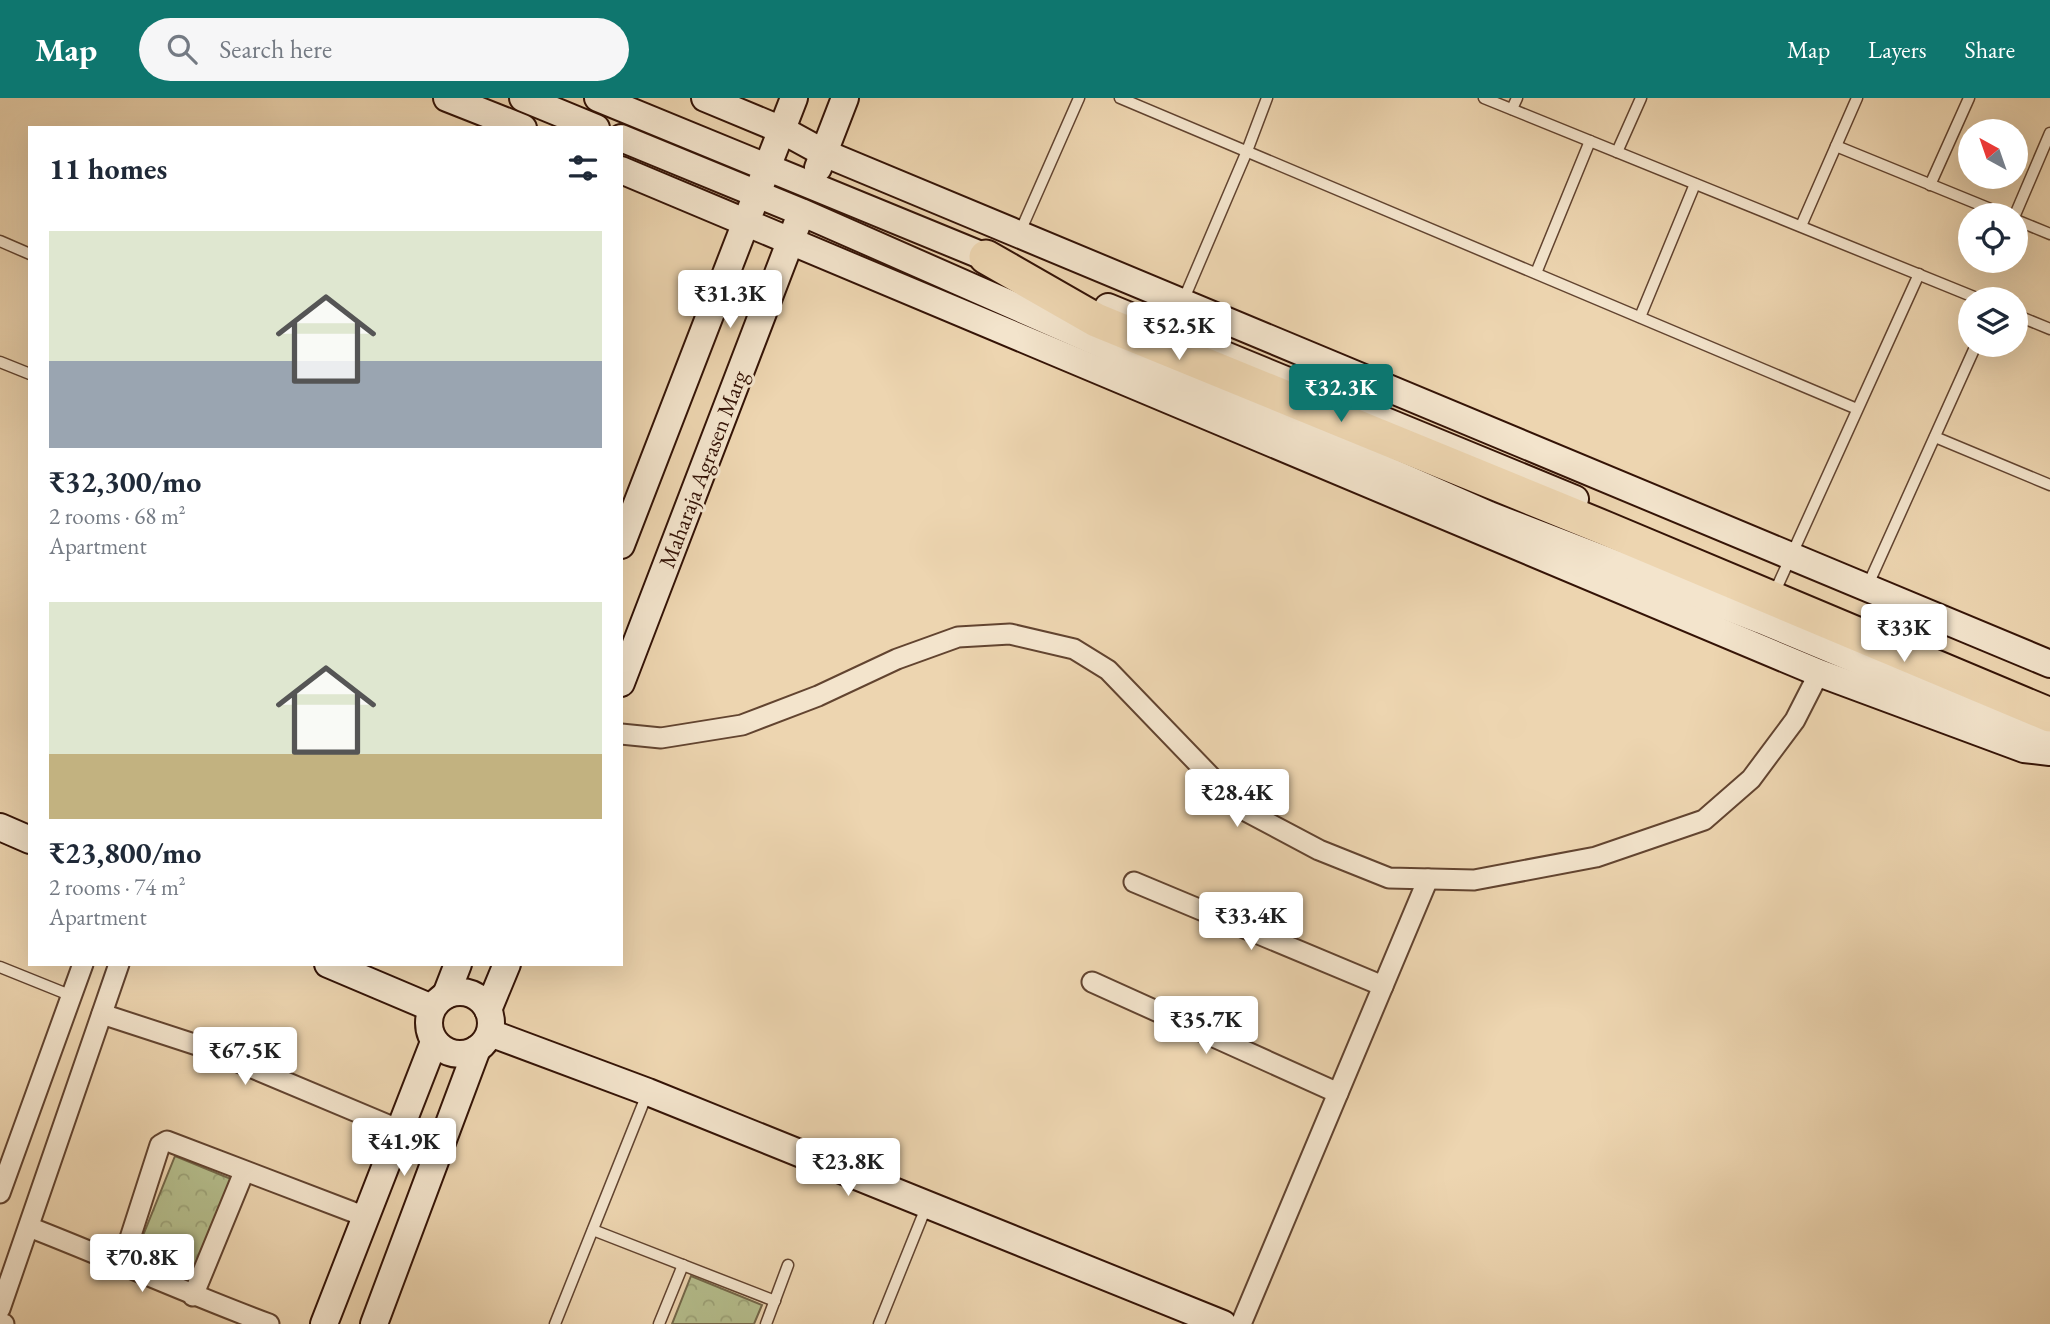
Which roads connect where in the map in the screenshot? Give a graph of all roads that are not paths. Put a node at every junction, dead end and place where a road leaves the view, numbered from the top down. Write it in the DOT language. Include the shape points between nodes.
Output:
graph roads {
  1 [pos="447,98"];
  2 [pos="523,98"];
  3 [pos="598,98"];
  4 [pos="705,98"];
  5 [pos="794,98"];
  6 [pos="845,98"];
  7 [pos="1079,98"];
  8 [pos="1120,98"];
  9 [pos="1267,98"];
  10 [pos="1485,98"];
  11 [pos="1517,98"];
  12 [pos="1640,98"];
  13 [pos="1857,98"];
  14 [pos="1969,98"];
  15 [pos="1512,109"];
  16 [pos="518,126"];
  17 [pos="591,126"];
  18 [pos="782,130"];
  19 [pos="2050,133"];
  20 [pos="623,139"];
  21 [pos="1590,141"];
  22 [pos="1836,146"];
  23 [pos="1247,151"];
  24 [pos="1617,152"];
  25 [pos="824,153"];
  26 [pos="767,168"];
  27 [pos="623,171"];
  28 [pos="1695,184"];
  29 [pos="1930,185"];
  30 [pos="811,186"];
  31 [pos="757,194"];
  32 [pos="1975,203"];
  33 [pos="2022,203"];
  34 [pos="801,212"];
  35 [pos="747,223"];
  36 [pos="2028,224"];
  37 [pos="1801,226"];
  38 [pos="1019,234"];
  39 [pos="2050,234"];
  40 [pos="790,241"];
  41 [pos="0,242"];
  42 [pos="28,253"];
  43 [pos="986,257"];
  44 [pos="1536,273"];
  45 [pos="1919,274"];
  46 [pos="1958,290"];
  47 [pos="1182,302"];
  48 [pos="1640,317"];
  49 [pos="2028,320"];
  50 [pos="2050,329"];
  51 [pos="1971,357"];
  52 [pos="0,362"];
  53 [pos="28,373"];
  54 [pos="1857,409"];
  55 [pos="1935,437"];
  56 [pos="2050,485"];
  57 [pos="623,540"];
  58 [pos="1791,556"];
  59 [pos="1777,587"];
  60 [pos="1867,587"];
  61 [pos="2050,664"];
  62 [pos="1819,673"];
  63 [pos="623,678"];
  64 [pos="2050,700"];
  65 [pos="2050,715"];
  66 [pos="623,734"];
  67 [pos="2050,738"];
  68 [pos="2050,752"];
  69 [pos="0,827"];
  70 [pos="28,839"];
  71 [pos="1427,879"];
  72 [pos="1134,882"];
  73 [pos="82,966"];
  74 [pos="118,966"];
  75 [pos="334,966"];
  76 [pos="457,966"];
  77 [pos="506,966"];
  78 [pos="0,967"];
  79 [pos="1092,982"];
  80 [pos="1383,986"];
  81 [pos="72,996"];
  82 [pos="439,1002"];
  83 [pos="102,1014"];
  84 [pos="485,1031"];
  85 [pos="434,1042"];
  86 [pos="648,1092"];
  87 [pos="1338,1093"];
  88 [pos="400,1130"];
  89 [pos="244,1172"];
  90 [pos="0,1193"];
  91 [pos="927,1205"];
  92 [pos="366,1217"];
  93 [pos="29,1227"];
  94 [pos="593,1230"];
  95 [pos="122,1263"];
  96 [pos="683,1265"];
  97 [pos="789,1265"];
  98 [pos="193,1296"];
  99 [pos="775,1301"];
  100 [pos="0,1309"];
  101 [pos="1215,1323"];
  102 [pos="269,1324"];
  103 [pos="324,1324"];
  104 [pos="374,1324"];
  105 [pos="555,1324"];
  106 [pos="659,1324"];
  107 [pos="766,1324"];
  108 [pos="879,1324"];
  109 [pos="1241,1324"];
  1 -- 16 [label="street"];
  2 -- 17 [label="street"];
  3 -- 26 [label="street"];
  4 -- 18 [label="street"];
  5 -- 18 [label="street"];
  6 -- 25 [label="street, Maharaja Agrasen Marg"];
  7 -- 38 [label="lane"];
  8 -- 23 [label="lane"];
  9 -- 23 [label="lane"];
  10 -- 15 [label="lane"];
  11 -- 15 [label="lane"];
  12 -- 24 [label="lane"];
  13 -- 22 [label="lane"];
  14 -- 29 [label="lane"];
  15 -- 21 [label="lane"];
  18 -- 25 [label="street"];
  18 -- 26 [label="street"];
  19 -- 33 [label="lane"];
  20 -- 31 [label="street"];
  21 -- 24 [label="lane"];
  21 -- 44 [label="lane"];
  22 -- 29 [label="lane"];
  22 -- 37 [label="lane"];
  23 -- 44 [label="lane"];
  23 -- 47 [label="lane"];
  24 -- 28 [label="lane"];
  25 -- 30 [label="street, Maharaja Agrasen Marg"];
  25 -- 38 [label="street"];
  26 -- 30 [label="street"];
  26 -- 31 [label="street"];
  27 -- 35 [label="street"];
  28 -- 37 [label="lane"];
  28 -- 48 [label="lane"];
  29 -- 32 [label="lane"];
  30 -- 34 [label="street, Maharaja Agrasen Marg"];
  30 -- 43 [label="street"];
  31 -- 34 [label="street"];
  31 -- 35 [label="street"];
  34 -- 40 [label="street, Maharaja Agrasen Marg"];
  34 -- 67 [label="street" via="1489,515"];
  35 -- 40 [label="street"];
  35 -- 57 [label="street"];
  36 -- 39 [label="lane"];
  37 -- 45 [label="lane"];
  38 -- 47 [label="street"];
  40 -- 62 [label="street"];
  40 -- 63 [label="street, Maharaja Agrasen Marg"];
  41 -- 42 [label="lane"];
  43 -- 59 [label="street" via="1515,473"];
  43 -- 65 [label="highway" via="1096,320"];
  44 -- 48 [label="lane"];
  45 -- 46 [label="lane"];
  45 -- 54 [label="lane"];
  47 -- 58 [label="street"];
  48 -- 54 [label="lane"];
  49 -- 50 [label="lane"];
  51 -- 55 [label="lane"];
  52 -- 53 [label="lane"];
  54 -- 58 [label="lane"];
  55 -- 56 [label="lane"];
  55 -- 60 [label="lane"];
  58 -- 59 [label="lane"];
  58 -- 60 [label="street"];
  59 -- 64 [label="street"];
  60 -- 61 [label="street"];
  62 -- 68 [label="street" via="2024,749"];
  62 -- 71 [label="street" via="1795,720 1751,779 1704,820 1596,857 1474,880"];
  66 -- 71 [label="street" via="660,738 741,725 958,637 1010,634 1074,649 1108,670 1242,809 1319,850 1390,878"];
  69 -- 70 [label="street"];
  71 -- 80 [label="street"];
  72 -- 80 [label="street"];
  73 -- 81 [label="street"];
  74 -- 83 [label="street"];
  75 -- 82 [label="street"];
  76 -- 82 [label="street"];
  77 -- 84 [label="street"];
  78 -- 81 [label="lane"];
  79 -- 87 [label="street"];
  80 -- 87 [label="street"];
  81 -- 90 [label="street"];
  82 -- 84 [label="street" via="466,992 475,996 482,1002"];
  82 -- 85 [label="street" via="428,1018"];
  83 -- 88 [label="street" via="200,1046"];
  83 -- 93 [label="street"];
  84 -- 85 [label="street" via="468,1054 446,1052"];
  84 -- 86 [label="street"];
  84 -- 104 [label="street"];
  85 -- 88 [label="street"];
  86 -- 91 [label="street"];
  86 -- 94 [label="lane"];
  87 -- 109 [label="street"];
  88 -- 92 [label="street"];
  89 -- 92 [label="street"];
  89 -- 95 [label="street" via="163,1142"];
  89 -- 98 [label="street"];
  91 -- 101 [label="street"];
  91 -- 108 [label="lane"];
  92 -- 103 [label="street"];
  93 -- 95 [label="street"];
  93 -- 100 [label="street"];
  94 -- 96 [label="lane"];
  94 -- 105 [label="lane"];
  95 -- 98 [label="street"];
  96 -- 99 [label="lane"];
  96 -- 106 [label="lane"];
  97 -- 99 [label="lane"];
  98 -- 102 [label="street"];
  99 -- 107 [label="lane"];
}
